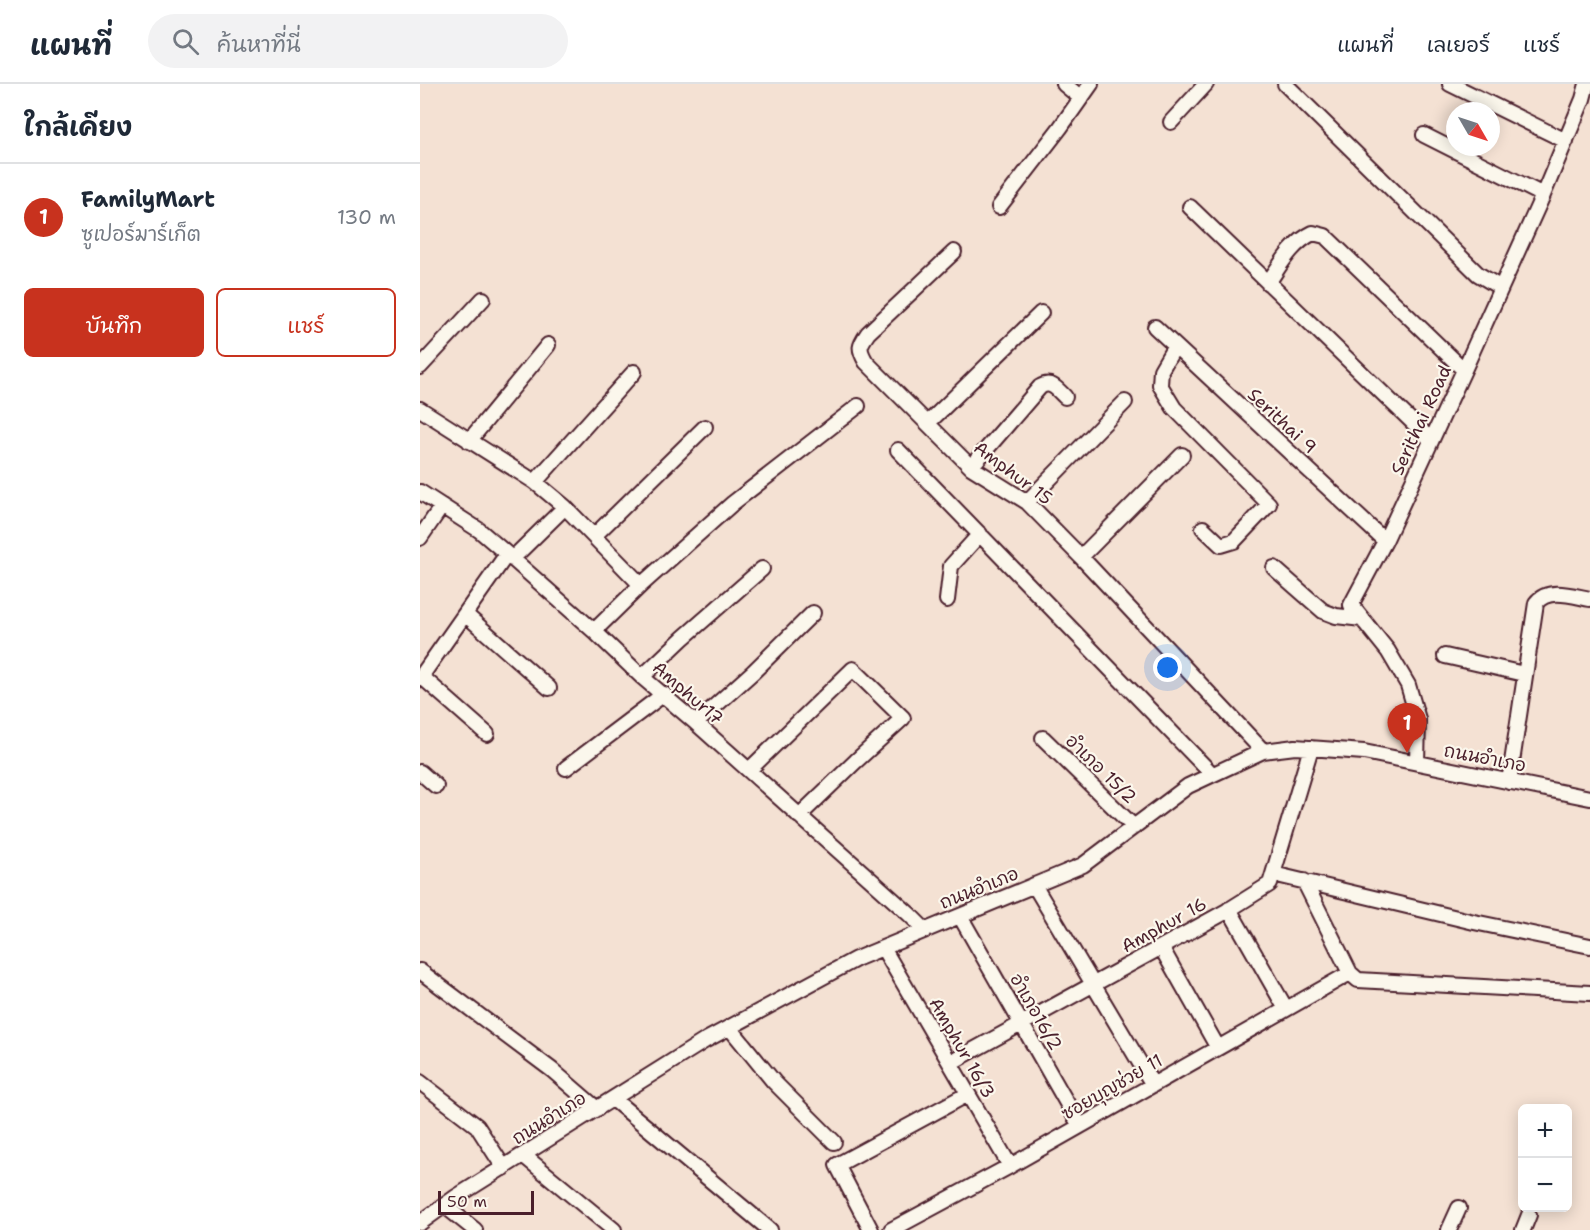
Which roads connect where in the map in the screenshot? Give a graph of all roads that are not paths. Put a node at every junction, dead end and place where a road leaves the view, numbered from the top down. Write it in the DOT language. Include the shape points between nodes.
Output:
graph roads {
  1 [pos="1064,84"];
  2 [pos="1091,84"];
  3 [pos="1206,84"];
  4 [pos="1285,84"];
  5 [pos="1450,84"];
  6 [pos="1587,84"];
  7 [pos="1081,98"];
  8 [pos="1171,122"];
  9 [pos="1424,135"];
  10 [pos="1566,141"];
  11 [pos="1543,195"];
  12 [pos="999,207"];
  13 [pos="1190,207"];
  14 [pos="954,252"];
  15 [pos="1268,284"];
  16 [pos="1501,288"];
  17 [pos="483,299"];
  18 [pos="1041,313"];
  19 [pos="1155,327"];
  20 [pos="549,345"];
  21 [pos="1175,346"];
  22 [pos="420,367"];
  23 [pos="1464,370"];
  24 [pos="634,372"];
  25 [pos="1065,397"];
  26 [pos="1125,402"];
  27 [pos="858,406"];
  28 [pos="420,409"];
  29 [pos="928,423"];
  30 [pos="705,427"];
  31 [pos="1431,440"];
  32 [pos="469,441"];
  33 [pos="898,450"];
  34 [pos="1182,455"];
  35 [pos="971,467"];
  36 [pos="535,482"];
  37 [pos="420,492"];
  38 [pos="1027,502"];
  39 [pos="442,506"];
  40 [pos="565,507"];
  41 [pos="1203,528"];
  42 [pos="980,534"];
  43 [pos="594,536"];
  44 [pos="420,538"];
  45 [pos="1385,541"];
  46 [pos="509,556"];
  47 [pos="1081,556"];
  48 [pos="1274,568"];
  49 [pos="762,569"];
  50 [pos="641,585"];
  51 [pos="1590,599"];
  52 [pos="947,600"];
  53 [pos="813,613"];
  54 [pos="465,614"];
  55 [pos="1362,619"];
  56 [pos="594,631"];
  57 [pos="1445,656"];
  58 [pos="1524,674"];
  59 [pos="421,677"];
  60 [pos="642,677"];
  61 [pos="549,688"];
  62 [pos="664,694"];
  63 [pos="696,723"];
  64 [pos="487,734"];
  65 [pos="1043,738"];
  66 [pos="1311,748"];
  67 [pos="1263,752"];
  68 [pos="1417,763"];
  69 [pos="566,768"];
  70 [pos="749,770"];
  71 [pos="420,772"];
  72 [pos="1212,774"];
  73 [pos="1509,782"];
  74 [pos="436,786"];
  75 [pos="1590,798"];
  76 [pos="799,816"];
  77 [pos="1134,827"];
  78 [pos="1273,874"];
  79 [pos="1304,882"];
  80 [pos="1034,885"];
  81 [pos="1229,909"];
  82 [pos="960,915"];
  83 [pos="925,930"];
  84 [pos="1590,946"];
  85 [pos="1161,947"];
  86 [pos="883,948"];
  87 [pos="420,971"];
  88 [pos="1350,973"];
  89 [pos="1093,984"];
  90 [pos="1590,993"];
  91 [pos="1286,1009"];
  92 [pos="1022,1023"];
  93 [pos="730,1028"];
  94 [pos="1218,1048"];
  95 [pos="950,1063"];
  96 [pos="420,1082"];
  97 [pos="1153,1085"];
  98 [pos="968,1094"];
  99 [pos="612,1099"];
  100 [pos="597,1109"];
  101 [pos="1080,1126"];
  102 [pos="834,1142"];
  103 [pos="523,1155"];
  104 [pos="1010,1166"];
  105 [pos="504,1168"];
  106 [pos="445,1206"];
  107 [pos="1459,1208"];
  108 [pos="1529,1215"];
  109 [pos="420,1223"];
  110 [pos="475,1230"];
  111 [pos="614,1230"];
  112 [pos="770,1230"];
  113 [pos="871,1230"];
  114 [pos="891,1230"];
  115 [pos="1449,1230"];
  116 [pos="1523,1230"];
  1 -- 7 [label="street"];
  2 -- 7 [label="street"];
  3 -- 8 [label="street"];
  4 -- 16 [label="street" via="1478,274"];
  5 -- 10 [label="street"];
  6 -- 10 [label="street, Serithai Road"];
  7 -- 12 [label="street"];
  9 -- 11 [label="street"];
  10 -- 11 [label="street, Serithai Road"];
  11 -- 16 [label="street, Serithai Road"];
  13 -- 15 [label="street"];
  14 -- 29 [label="street, Amphur 15" via="861,343 860,352 866,362"];
  15 -- 23 [label="street" via="1302,238 1313,233 1324,236"];
  15 -- 31 [label="street"];
  16 -- 23 [label="street, Serithai Road"];
  17 -- 22 [label="street"];
  18 -- 29 [label="street"];
  19 -- 21 [label="street, Serithai 9"];
  20 -- 32 [label="street"];
  21 -- 41 [label="street" via="1161,370 1160,385 1174,408 1269,504 1234,541 1221,545"];
  21 -- 45 [label="street, Serithai 9"];
  23 -- 31 [label="street, Serithai Road"];
  24 -- 36 [label="street"];
  25 -- 35 [label="street" via="1045,383"];
  26 -- 38 [label="street"];
  27 -- 50 [label="street" via="734,503"];
  28 -- 32 [label="street"];
  29 -- 35 [label="street, Amphur 15"];
  30 -- 43 [label="street"];
  31 -- 45 [label="street, Serithai Road"];
  32 -- 36 [label="street"];
  33 -- 42 [label="street"];
  34 -- 47 [label="street"];
  35 -- 38 [label="street, Amphur 15"];
  36 -- 40 [label="street"];
  37 -- 39 [label="street, Amphur17"];
  38 -- 47 [label="street, Amphur 15"];
  39 -- 44 [label="street"];
  39 -- 46 [label="street, Amphur17"];
  40 -- 43 [label="street"];
  40 -- 46 [label="street"];
  42 -- 52 [label="street" via="951,566"];
  42 -- 72 [label="street"];
  43 -- 50 [label="street"];
  45 -- 55 [label="street, Serithai Road" via="1351,604"];
  46 -- 54 [label="street"];
  46 -- 56 [label="street, Amphur17"];
  47 -- 67 [label="street, Amphur 15"];
  48 -- 55 [label="street" via="1323,611"];
  49 -- 60 [label="street"];
  50 -- 56 [label="street"];
  51 -- 58 [label="street" via="1550,593 1540,597 1534,611"];
  53 -- 63 [label="street"];
  54 -- 59 [label="street"];
  54 -- 61 [label="street"];
  55 -- 68 [label="street, Serithai Road" via="1388,651 1408,685 1418,719"];
  56 -- 60 [label="street, Amphur17"];
  57 -- 58 [label="street"];
  58 -- 73 [label="street"];
  59 -- 64 [label="street"];
  60 -- 62 [label="street, Amphur17"];
  62 -- 63 [label="street, Amphur17"];
  62 -- 69 [label="street"];
  63 -- 70 [label="street, Amphur17"];
  65 -- 77 [label="street, อำเภอ 15/2"];
  66 -- 67 [label="street, ถนนอำเภอ"];
  66 -- 68 [label="street, ถนนอำเภอ"];
  66 -- 78 [label="street, Amphur 16"];
  67 -- 72 [label="street, ถนนอำเภอ"];
  68 -- 73 [label="street, ถนนอำเภอ"];
  70 -- 76 [label="street, Amphur17"];
  70 -- 76 [label="street" via="853,669 903,718"];
  71 -- 74 [label="street"];
  72 -- 77 [label="street, ถนนอำเภอ" via="1188,786"];
  73 -- 75 [label="street, ถนนอำเภอ"];
  76 -- 83 [label="street, Amphur17"];
  77 -- 80 [label="street, ถนนอำเภอ" via="1083,865"];
  78 -- 79 [label="street"];
  78 -- 81 [label="street, Amphur 16" via="1270,884"];
  79 -- 84 [label="street"];
  79 -- 88 [label="street"];
  80 -- 82 [label="street, ถนนอำเภอ"];
  80 -- 89 [label="street"];
  81 -- 85 [label="street, Amphur 16"];
  81 -- 91 [label="street"];
  82 -- 83 [label="street, ถนนอำเภอ"];
  82 -- 92 [label="street, อำเภอ16/2"];
  83 -- 86 [label="street, ถนนอำเภอ"];
  85 -- 89 [label="street, Amphur 16"];
  85 -- 94 [label="street"];
  86 -- 93 [label="street, ถนนอำเภอ"];
  86 -- 95 [label="street, Amphur 16/3"];
  87 -- 100 [label="street" via="552,1070"];
  88 -- 90 [label="street" via="1358,980"];
  88 -- 91 [label="street, ซอยบุญช่วย 11"];
  89 -- 92 [label="street, Amphur 16"];
  89 -- 97 [label="street"];
  91 -- 94 [label="street, ซอยบุญช่วย 11"];
  92 -- 95 [label="street, Amphur 16"];
  92 -- 101 [label="street, อำเภอ16/2"];
  93 -- 99 [label="street, ถนนอำเภอ"];
  93 -- 102 [label="street" via="774,1082"];
  94 -- 97 [label="street, ซอยบุญช่วย 11"];
  95 -- 98 [label="street, Amphur 16/3"];
  96 -- 105 [label="street" via="477,1126"];
  97 -- 101 [label="street, ซอยบุญช่วย 11"];
  98 -- 104 [label="street, Amphur 16/3"];
  98 -- 113 [label="street" via="837,1165"];
  99 -- 100 [label="street, ถนนอำเภอ"];
  99 -- 112 [label="street"];
  100 -- 103 [label="street, ถนนอำเภอ"];
  101 -- 104 [label="street, ซอยบุญช่วย 11"];
  103 -- 105 [label="street, ถนนอำเภอ"];
  103 -- 111 [label="street"];
  104 -- 114 [label="street, ซอยบุญช่วย 11"];
  105 -- 106 [label="street, ถนนอำเภอ"];
  106 -- 109 [label="street, ถนนอำเภอ"];
  106 -- 110 [label="street"];
  107 -- 115 [label="street"];
  108 -- 116 [label="street"];
}
